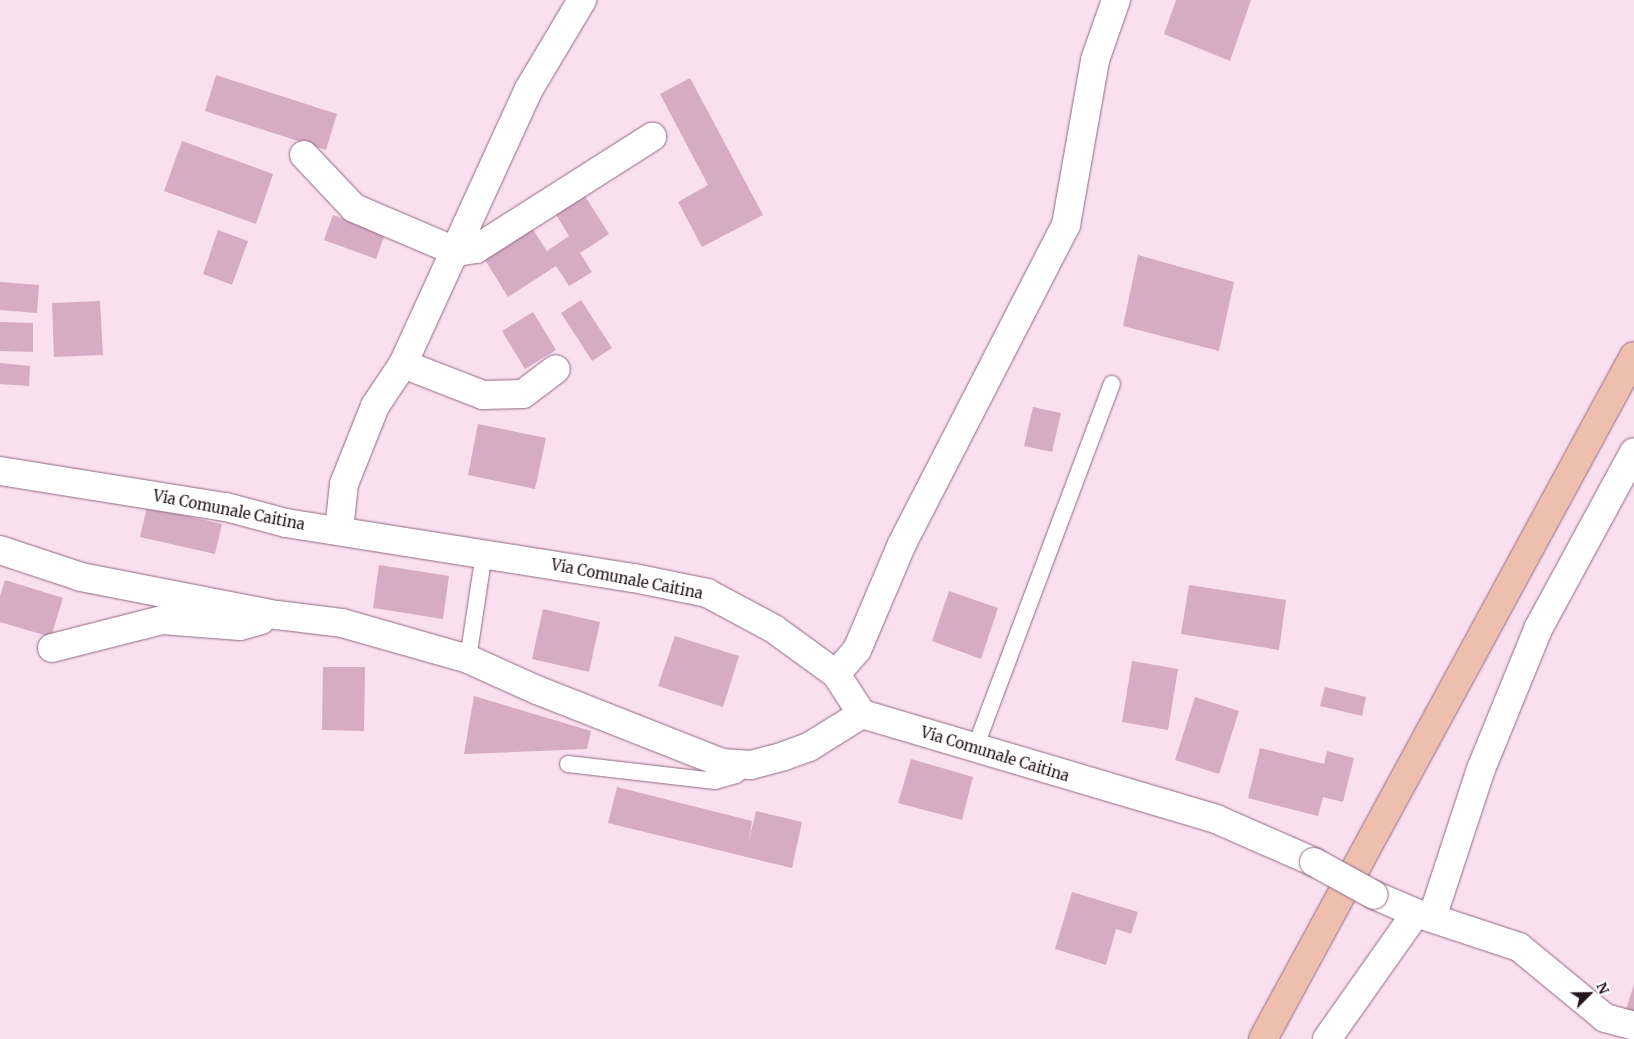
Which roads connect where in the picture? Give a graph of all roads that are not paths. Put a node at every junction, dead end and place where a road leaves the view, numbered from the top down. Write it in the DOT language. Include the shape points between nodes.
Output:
graph roads {
  1 [pos="582,0"];
  2 [pos="1116,0"];
  3 [pos="652,137"];
  4 [pos="304,154"];
  5 [pos="457,252"];
  6 [pos="1634,356"];
  7 [pos="403,364"];
  8 [pos="556,369"];
  9 [pos="1112,384"];
  10 [pos="1634,452"];
  11 [pos="0,471"];
  12 [pos="339,530"];
  13 [pos="0,550"];
  14 [pos="484,553"];
  15 [pos="277,615"];
  16 [pos="52,648"];
  17 [pos="468,659"];
  18 [pos="836,674"];
  19 [pos="862,714"];
  20 [pos="975,748"];
  21 [pos="568,764"];
  22 [pos="751,764"];
  23 [pos="1424,915"];
  24 [pos="1634,1026"];
  25 [pos="1262,1039"];
  26 [pos="1327,1039"];
  1 -- 5 [label="street" via="528,89"];
  2 -- 18 [label="street" via="1095,60 1066,225 902,544 857,650"];
  3 -- 5 [label="street" via="476,249"];
  4 -- 5 [label="street" via="354,208"];
  5 -- 7 [label="street"];
  6 -- 25 [label="main road"];
  7 -- 8 [label="street" via="483,395 523,394"];
  7 -- 12 [label="street" via="375,406 344,484"];
  9 -- 20 [label="lane"];
  10 -- 23 [label="street" via="1538,629"];
  11 -- 12 [label="street, Via Comunale Caitina" via="226,507 286,523"];
  12 -- 14 [label="street, Via Comunale Caitina"];
  13 -- 15 [label="street" via="81,577"];
  14 -- 17 [label="lane"];
  14 -- 18 [label="street, Via Comunale Caitina" via="707,594 774,629"];
  15 -- 16 [label="street" via="240,626 162,620"];
  15 -- 17 [label="street" via="342,623"];
  17 -- 22 [label="street" via="537,690 722,763"];
  18 -- 19 [label="street, Via Comunale Caitina"];
  19 -- 20 [label="street, Via Comunale Caitina"];
  19 -- 22 [label="street" via="808,747"];
  20 -- 23 [label="street, Via Comunale Caitina, bridge" via="1216,819 1314,862 1374,895"];
  21 -- 22 [label="lane" via="716,781 736,776"];
  23 -- 24 [label="street" via="1519,947 1605,1018"];
  23 -- 26 [label="street"];
}
